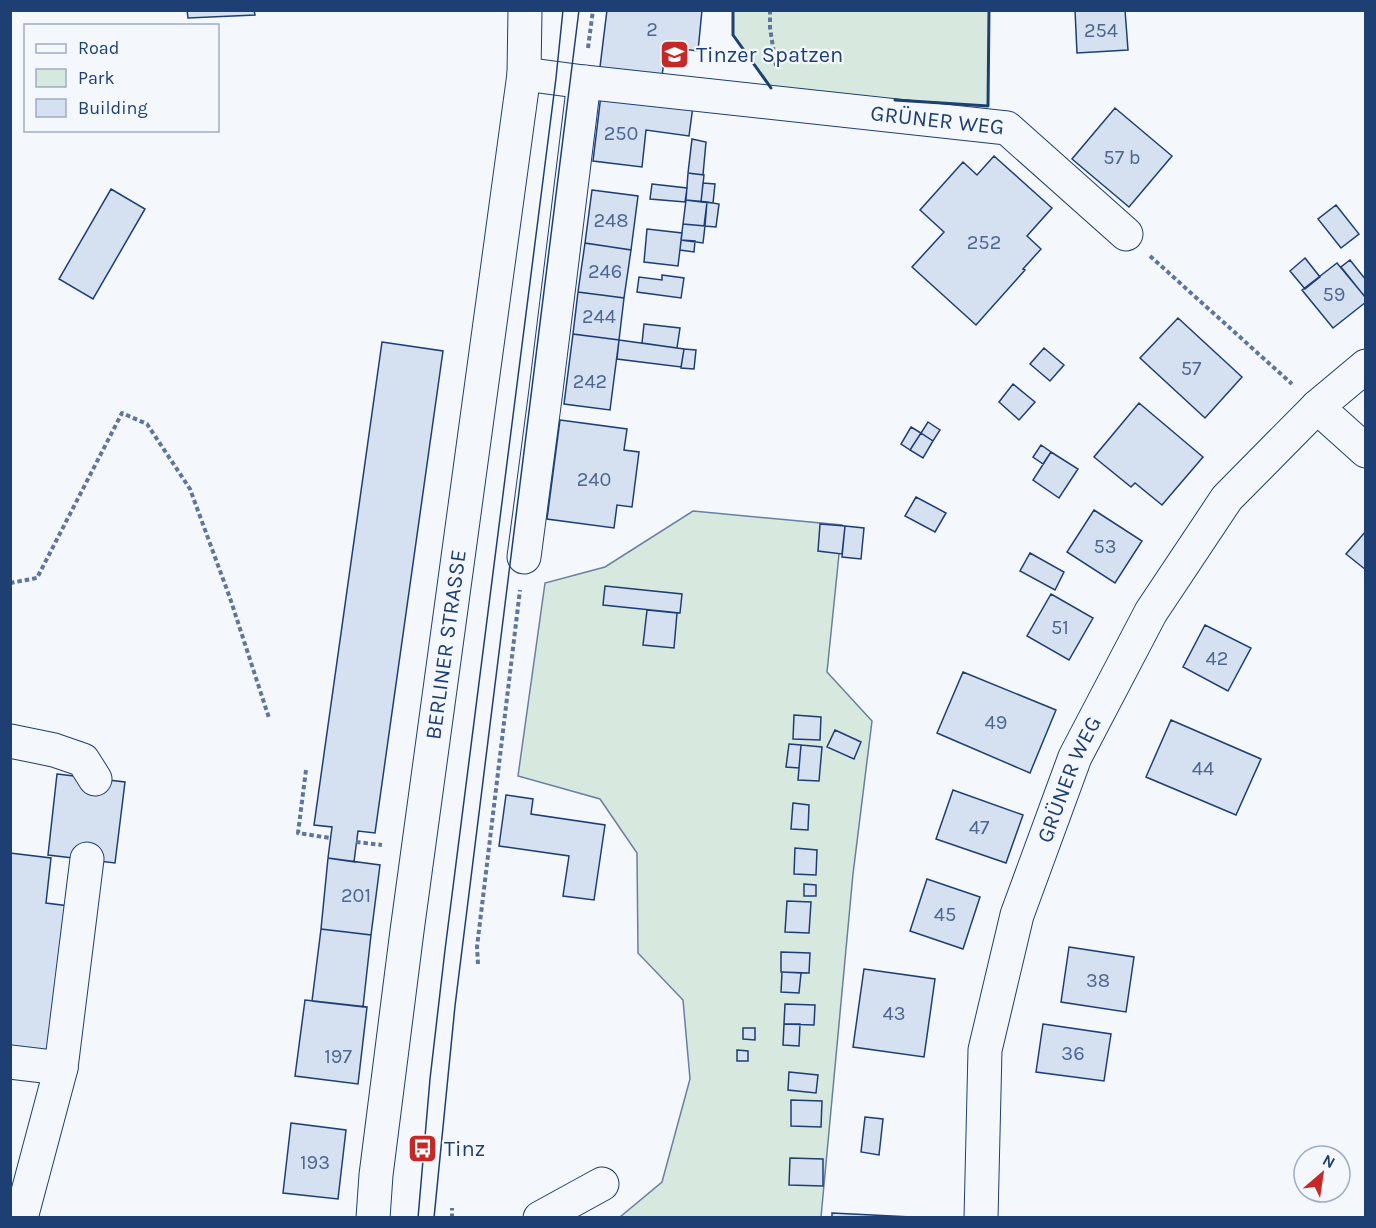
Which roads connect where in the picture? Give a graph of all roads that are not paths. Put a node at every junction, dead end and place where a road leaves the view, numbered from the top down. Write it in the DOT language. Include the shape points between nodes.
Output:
graph roads {
  1 [pos="525,10"];
  2 [pos="524,74"];
  3 [pos="584,82"];
  4 [pos="1126,234"];
  5 [pos="1365,366"];
  6 [pos="1317,407"];
  7 [pos="1365,451"];
  8 [pos="524,557"];
  9 [pos="10,741"];
  10 [pos="95,779"];
  11 [pos="87,860"];
  12 [pos="10,1062"];
  13 [pos="61,1068"];
  14 [pos="602,1184"];
  15 [pos="21,1218"];
  16 [pos="373,1218"];
  17 [pos="540,1218"];
  18 [pos="981,1218"];
  1 -- 2 [label="street, BERLINER STRASSE"];
  2 -- 3 [label="street, GRÜNER WEG"];
  2 -- 16 [label="street, BERLINER STRASSE" via="408,920"];
  3 -- 4 [label="street, GRÜNER WEG" via="1007,128"];
  3 -- 8 [label="street"];
  5 -- 6 [label="street, GRÜNER WEG"];
  6 -- 7 [label="street"];
  6 -- 18 [label="street, GRÜNER WEG" via="1227,498 1151,612 1076,757 1017,915 985,1050"];
  9 -- 10 [label="street" via="83,760"];
  11 -- 13 [label="street"];
  12 -- 13 [label="street"];
  13 -- 15 [label="street"];
  14 -- 17 [label="street"];
}
